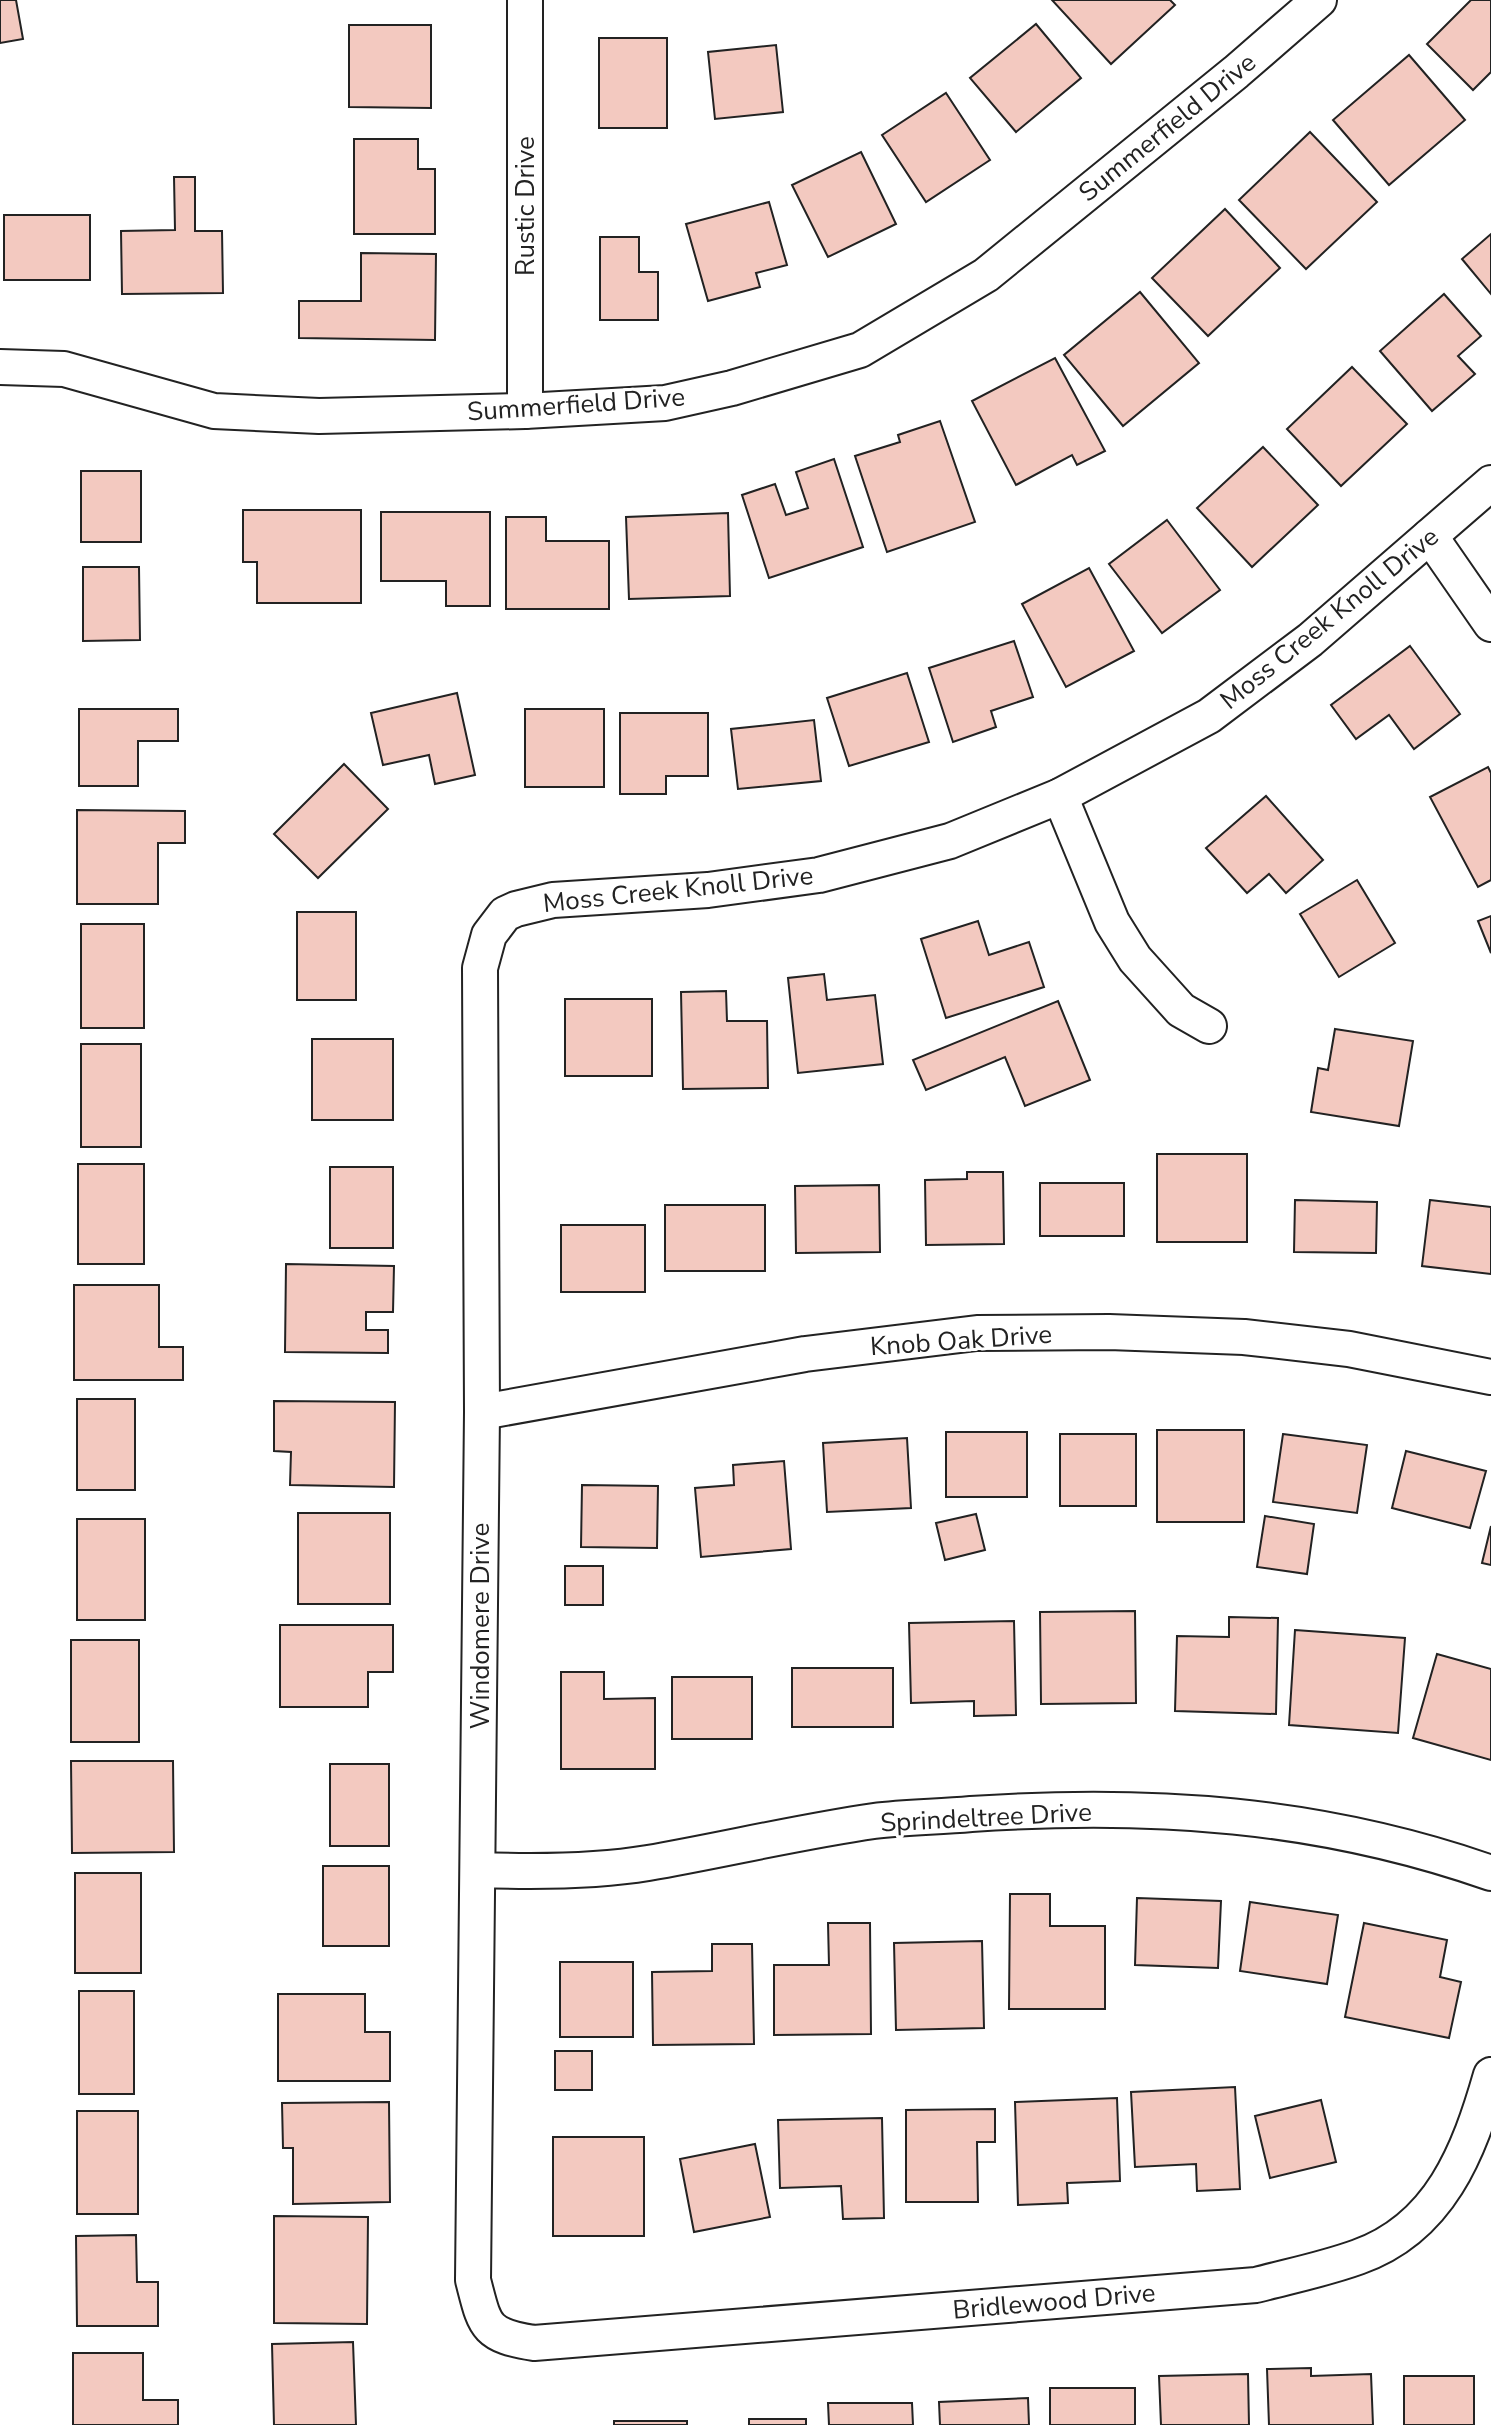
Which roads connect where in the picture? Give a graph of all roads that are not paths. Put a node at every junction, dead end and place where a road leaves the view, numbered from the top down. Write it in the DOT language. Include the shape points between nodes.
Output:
graph roads {
  1 [pos="525,0"];
  2 [pos="1319,0"];
  3 [pos="0,367"];
  4 [pos="525,411"];
  5 [pos="1491,483"];
  6 [pos="1430,536"];
  7 [pos="1491,624"];
  8 [pos="1060,796"];
  9 [pos="516,909"];
  10 [pos="1209,1026"];
  11 [pos="1491,1377"];
  12 [pos="482,1412"];
  13 [pos="478,1870"];
  14 [pos="1491,1873"];
  15 [pos="1491,2075"];
  16 [pos="513,2340"];
  1 -- 4 [label="street, Rustic Drive"];
  2 -- 4 [label="street, Summerfield Drive" via="986,275 860,350 665,403"];
  3 -- 4 [label="street, Summerfield Drive" via="64,369 214,411 319,416"];
  5 -- 6 [label="street, Moss Creek Knoll Drive"];
  6 -- 7 [label="street"];
  6 -- 8 [label="street, Moss Creek Knoll Drive" via="1310,640 1209,716"];
  8 -- 9 [label="street, Moss Creek Knoll Drive" via="950,841 819,875 708,890 553,900"];
  8 -- 10 [label="street" via="1112,922 1135,959 1181,1010"];
  9 -- 12 [label="street, Windomere Drive" via="505,914 489,935 480,968"];
  11 -- 12 [label="street, Knob Oak Drive" via="1349,1349 1244,1337 977,1333 805,1354"];
  12 -- 13 [label="street, Windomere Drive"];
  13 -- 14 [label="street, Sprindeltree Drive" via="529,1872 645,1863 879,1821 1051,1809 1232,1815 1320,1827 1434,1853"];
  13 -- 16 [label="street, Windomere Drive" via="473,2280 484,2321"];
  15 -- 16 [label="street, Bridlewood Drive" via="1454,2177 1431,2208 1388,2243 1359,2257 1256,2285 534,2343"];
}
